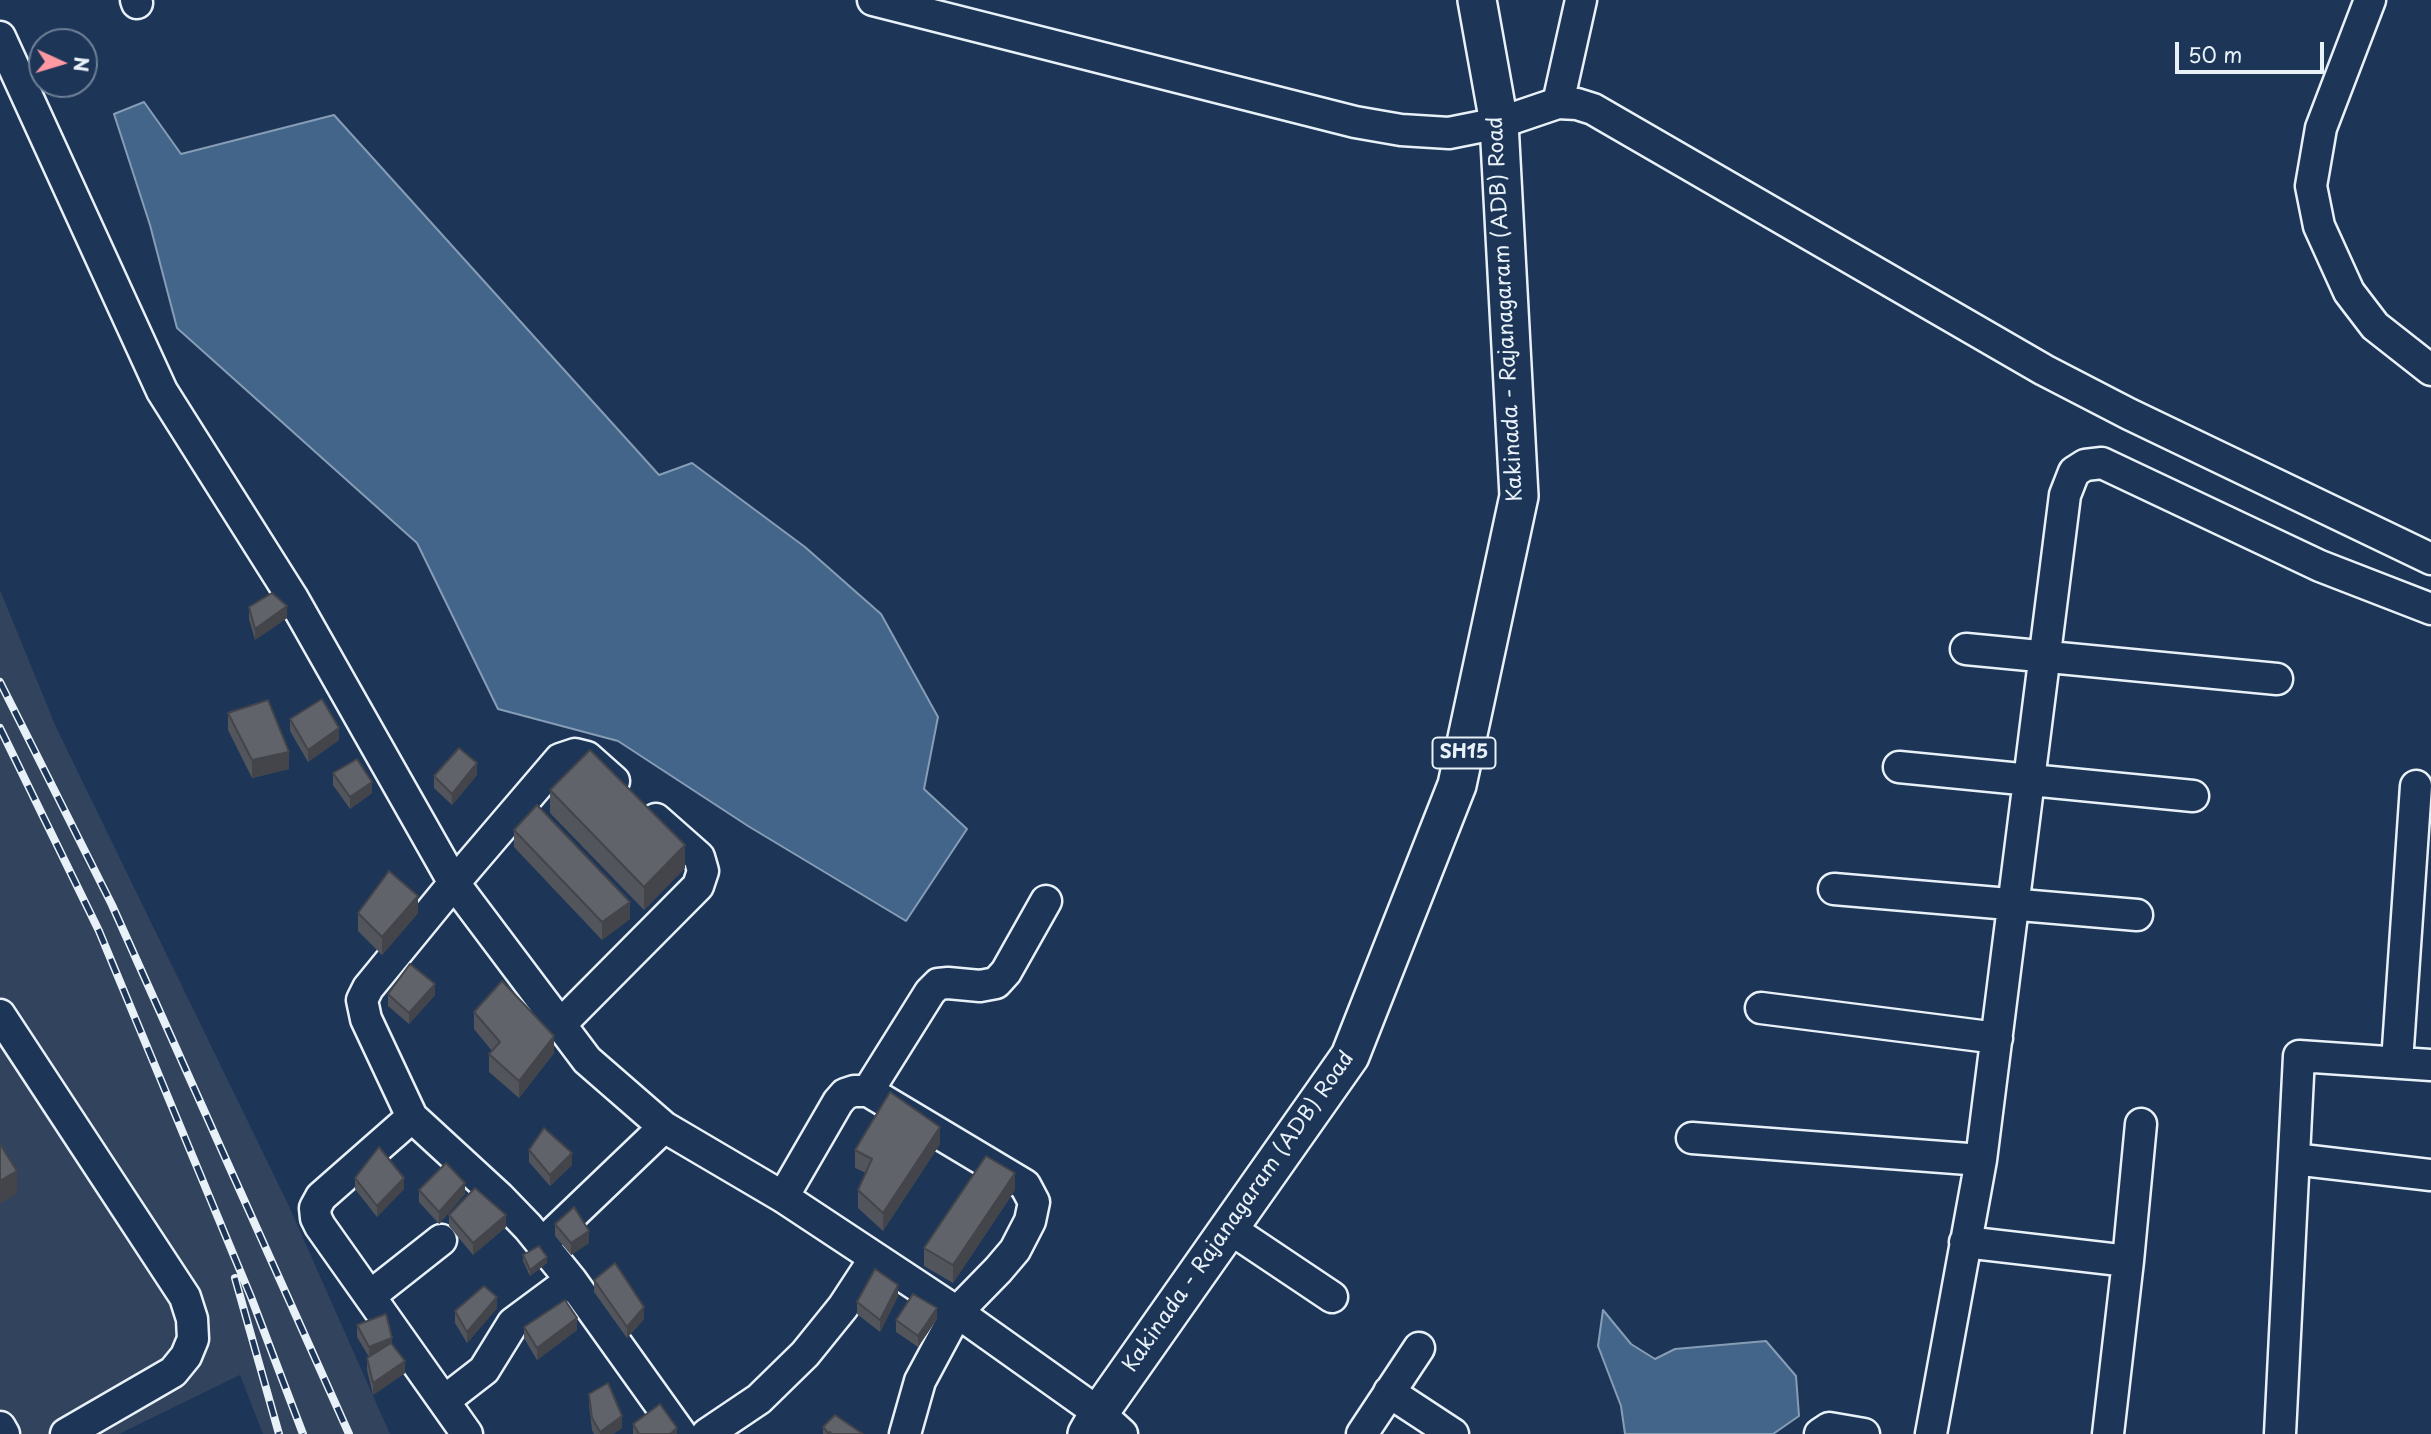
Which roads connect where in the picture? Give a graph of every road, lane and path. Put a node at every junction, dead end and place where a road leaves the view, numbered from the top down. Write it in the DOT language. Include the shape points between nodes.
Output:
graph roads {
  1 [pos="873,0"];
  2 [pos="1477,0"];
  3 [pos="1581,0"];
  4 [pos="2370,0"];
  5 [pos="0,37"];
  6 [pos="1558,103"];
  7 [pos="1499,122"];
  8 [pos="2431,370"];
  9 [pos="2431,559"];
  10 [pos="2431,609"];
  11 [pos="1966,649"];
  12 [pos="2045,657"];
  13 [pos="2277,679"];
  14 [pos="1899,767"];
  15 [pos="2029,780"];
  16 [pos="2416,786"];
  17 [pos="2193,796"];
  18 [pos="454,883"];
  19 [pos="1834,889"];
  20 [pos="1046,901"];
  21 [pos="2014,904"];
  22 [pos="2137,915"];
  23 [pos="1761,1008"];
  24 [pos="0,1015"];
  25 [pos="560,1025"];
  26 [pos="1997,1038"];
  27 [pos="2397,1062"];
  28 [pos="2431,1065"];
  29 [pos="868,1091"];
  30 [pos="412,1117"];
  31 [pos="2141,1124"];
  32 [pos="664,1127"];
  33 [pos="1692,1138"];
  34 [pos="2294,1159"];
  35 [pos="1981,1160"];
  36 [pos="2431,1175"];
  37 [pos="783,1197"];
  38 [pos="1229,1228"];
  39 [pos="441,1240"];
  40 [pos="1965,1242"];
  41 [pos="541,1244"];
  42 [pos="875,1258"];
  43 [pos="2128,1261"];
  44 [pos="571,1280"];
  45 [pos="370,1296"];
  46 [pos="1332,1297"];
  47 [pos="957,1311"];
  48 [pos="1419,1348"];
  49 [pos="1389,1392"];
  50 [pos="444,1401"];
  51 [pos="0,1427"];
  52 [pos="1102,1427"];
  53 [pos="4,1434"];
  54 [pos="66,1434"];
  55 [pos="467,1434"];
  56 [pos="681,1434"];
  57 [pos="707,1434"];
  58 [pos="905,1434"];
  59 [pos="1362,1434"];
  60 [pos="1453,1434"];
  61 [pos="1820,1434"];
  62 [pos="1864,1434"];
  63 [pos="1931,1434"];
  64 [pos="2108,1434"];
  65 [pos="2280,1434"];
  1 -- 7 [label="street" via="1355,122 1449,133"];
  2 -- 7 [label="main road, Kakinada - Rajanagaram (ADB) Road / SH15"];
  3 -- 6 [label="street"];
  4 -- 8 [label="street" via="2321,128 2311,186 2319,226 2349,292 2375,326"];
  5 -- 18 [label="street" via="162,391 292,597"];
  6 -- 7 [label="street"];
  6 -- 9 [label="street" via="1593,109 2044,370"];
  7 -- 38 [label="main road, Kakinada - Rajanagaram (ADB) Road / SH15" via="1519,496 1457,785 1350,1056"];
  10 -- 12 [label="street" via="2320,566 2102,463 2085,465 2074,472 2065,495"];
  11 -- 12 [label="street"];
  12 -- 13 [label="street"];
  12 -- 15 [label="street"];
  14 -- 15 [label="street"];
  15 -- 17 [label="street"];
  15 -- 21 [label="street"];
  16 -- 27 [label="street"];
  18 -- 25 [label="street"];
  18 -- 25 [label="street" via="560,759 575,754 587,757 699,857 703,871 698,886"];
  18 -- 30 [label="street" via="362,1000 366,1019"];
  19 -- 21 [label="street"];
  20 -- 29 [label="street" via="996,983 948,983 930,992"];
  21 -- 22 [label="street"];
  21 -- 26 [label="street"];
  23 -- 26 [label="street"];
  24 -- 54 [label="street" via="178,1285 191,1319 193,1339 173,1372"];
  25 -- 32 [label="street" via="587,1060"];
  26 -- 35 [label="street"];
  27 -- 28 [label="street"];
  27 -- 34 [label="street" via="2299,1056"];
  29 -- 37 [label="street" via="845,1094 838,1102"];
  29 -- 47 [label="street" via="1025,1185 1034,1202 1015,1250"];
  30 -- 41 [label="street" via="499,1197"];
  30 -- 45 [label="street" via="321,1197 315,1208 320,1226"];
  31 -- 43 [label="street"];
  32 -- 37 [label="street"];
  32 -- 41 [label="street"];
  33 -- 35 [label="street"];
  34 -- 36 [label="street"];
  34 -- 65 [label="street"];
  35 -- 40 [label="street"];
  37 -- 42 [label="street"];
  38 -- 46 [label="street"];
  38 -- 52 [label="main road, Kakinada - Rajanagaram (ADB) Road / SH15"];
  39 -- 45 [label="street"];
  40 -- 43 [label="street"];
  40 -- 63 [label="street"];
  41 -- 44 [label="street"];
  42 -- 47 [label="street"];
  42 -- 57 [label="street" via="844,1307 804,1354 759,1399"];
  43 -- 64 [label="street"];
  44 -- 50 [label="street" via="513,1323 484,1370"];
  44 -- 56 [label="street"];
  45 -- 50 [label="street"];
  47 -- 52 [label="street"];
  47 -- 58 [label="street" via="920,1381"];
  48 -- 49 [label="street"];
  49 -- 59 [label="street"];
  49 -- 60 [label="street"];
  50 -- 55 [label="street"];
  51 -- 53 [label="street"];
  61 -- 62 [label="street" via="1829,1428"];
}
